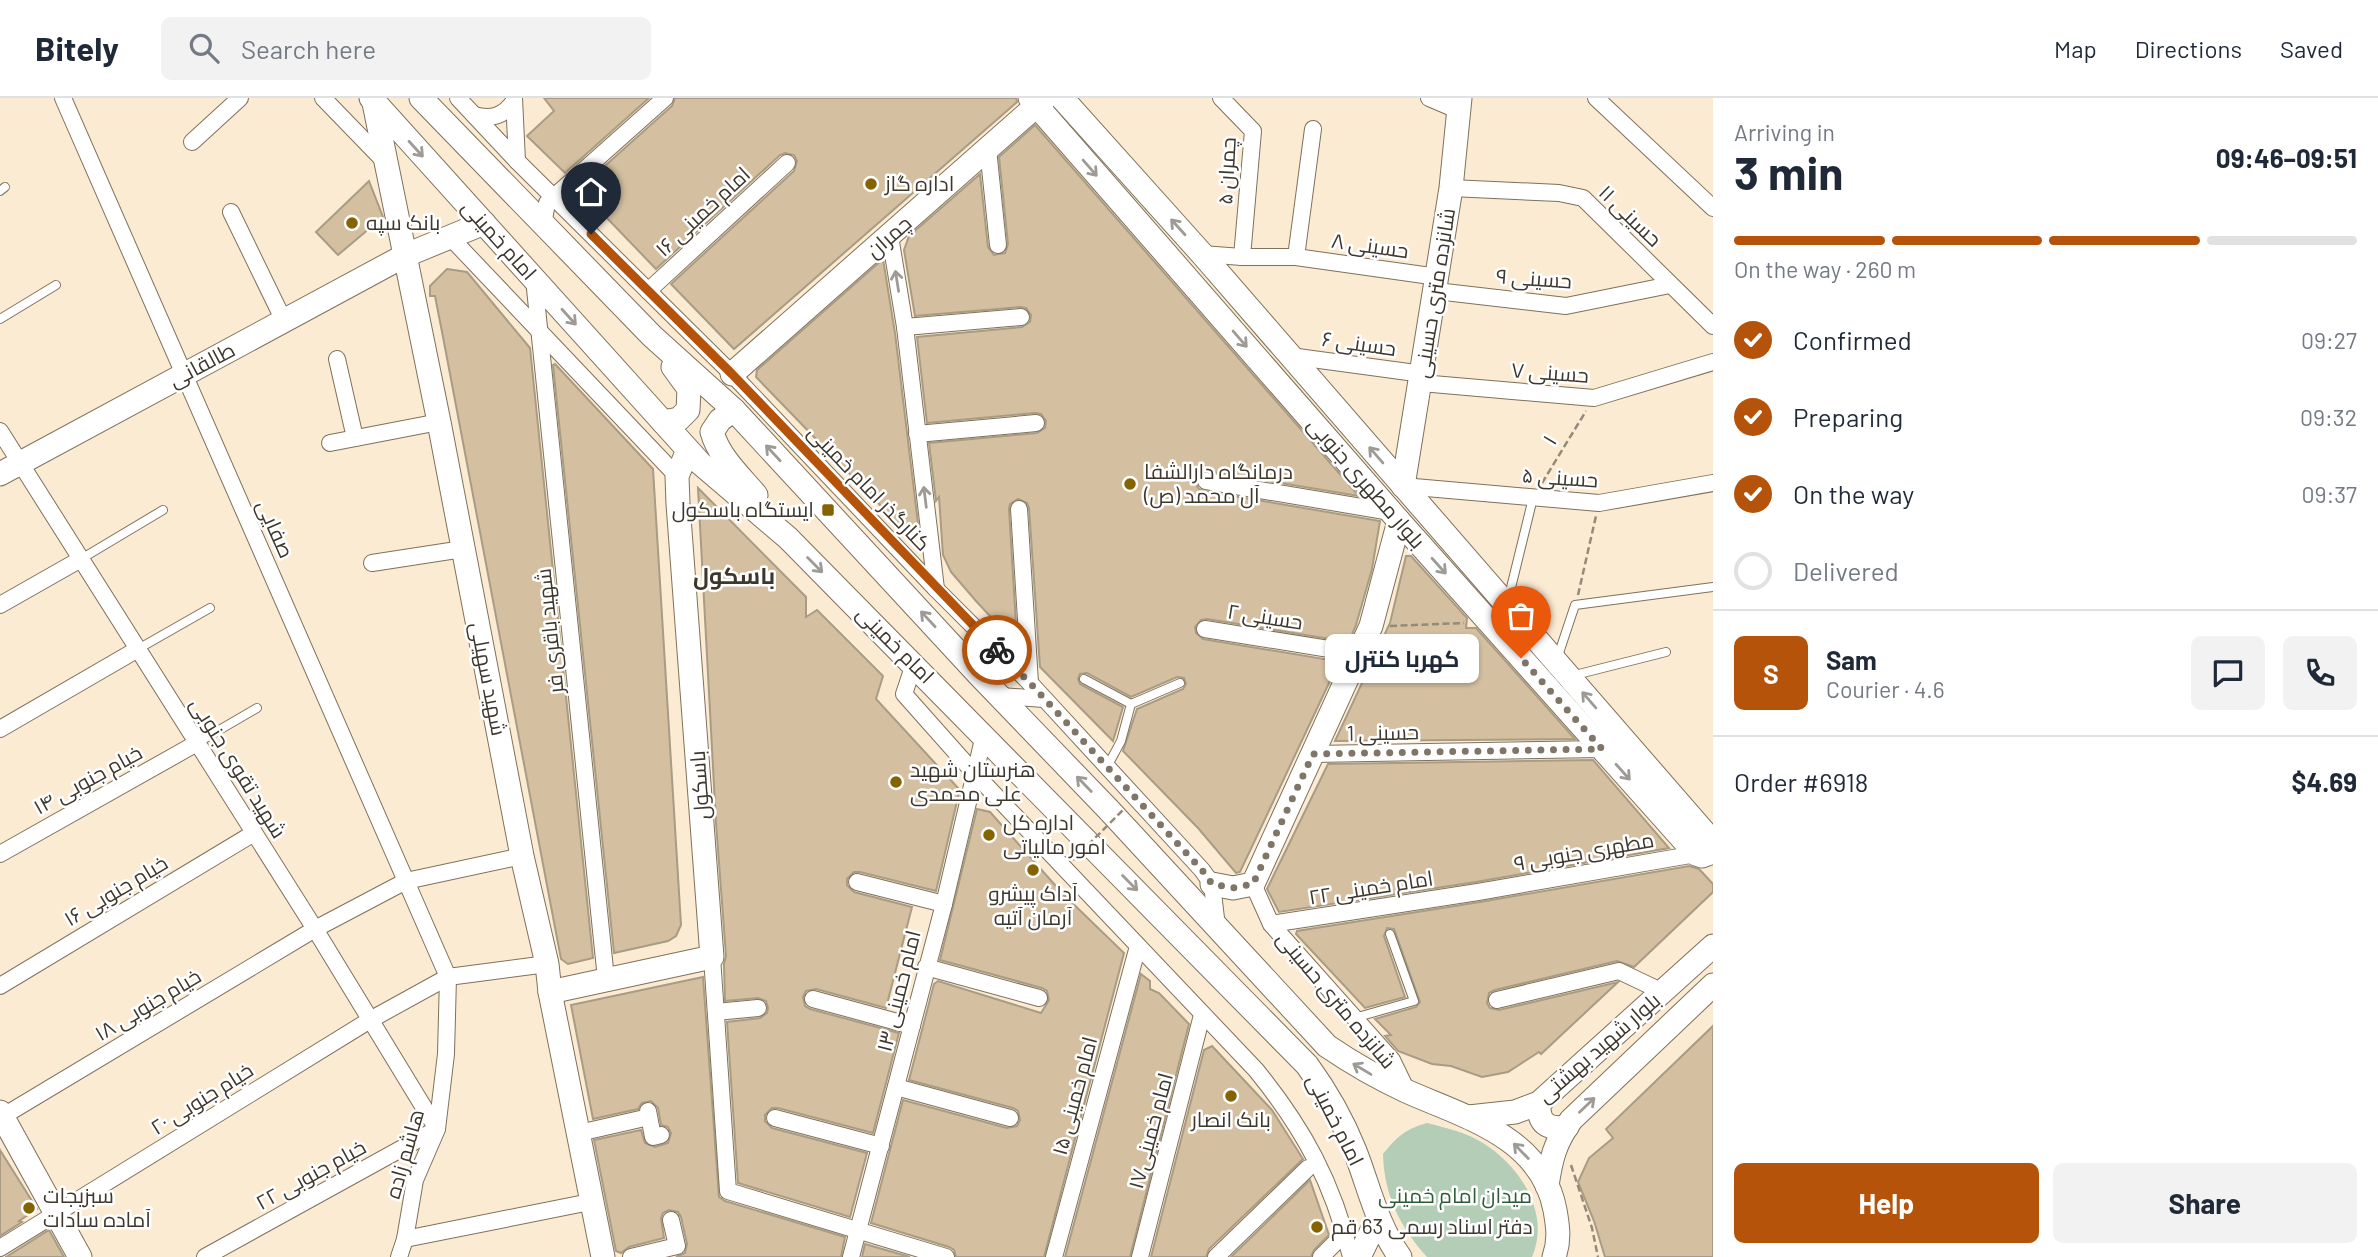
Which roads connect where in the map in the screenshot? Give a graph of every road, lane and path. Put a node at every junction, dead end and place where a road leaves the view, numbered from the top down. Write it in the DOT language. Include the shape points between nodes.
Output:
graph roads {
  1 [pos="63,98"];
  2 [pos="240,98"];
  3 [pos="323,98"];
  4 [pos="421,98"];
  5 [pos="458,98"];
  6 [pos="665,98"];
  7 [pos="1062,98"];
  8 [pos="1221,98"];
  9 [pos="1429,98"];
  10 [pos="1596,98"];
  11 [pos="372,99"];
  12 [pos="514,99"];
  13 [pos="1037,101"];
  14 [pos="1459,104"];
  15 [pos="474,115"];
  16 [pos="1082,122"];
  17 [pos="1312,129"];
  18 [pos="1061,134"];
  19 [pos="192,142"];
  20 [pos="988,149"];
  21 [pos="517,161"];
  22 [pos="787,163"];
  23 [pos="387,164"];
  24 [pos="1451,188"];
  25 [pos="553,197"];
  26 [pos="1713,208"];
  27 [pos="231,212"];
  28 [pos="484,223"];
  29 [pos="550,232"];
  30 [pos="890,236"];
  31 [pos="450,237"];
  32 [pos="998,245"];
  33 [pos="1202,254"];
  34 [pos="404,256"];
  35 [pos="1242,257"];
  36 [pos="1296,257"];
  37 [pos="534,279"];
  38 [pos="1437,284"];
  39 [pos="56,285"];
  40 [pos="1670,285"];
  41 [pos="648,291"];
  42 [pos="1021,317"];
  43 [pos="0,319"];
  44 [pos="284,321"];
  45 [pos="1713,326"];
  46 [pos="905,327"];
  47 [pos="541,335"];
  48 [pos="652,337"];
  49 [pos="1290,356"];
  50 [pos="337,359"];
  51 [pos="1713,362"];
  52 [pos="185,374"];
  53 [pos="732,374"];
  54 [pos="1422,379"];
  55 [pos="1594,398"];
  56 [pos="734,410"];
  57 [pos="439,422"];
  58 [pos="663,422"];
  59 [pos="1036,423"];
  60 [pos="0,431"];
  61 [pos="917,434"];
  62 [pos="355,438"];
  63 [pos="330,443"];
  64 [pos="688,450"];
  65 [pos="20,463"];
  66 [pos="0,474"];
  67 [pos="677,476"];
  68 [pos="1206,481"];
  69 [pos="1713,483"];
  70 [pos="1403,486"];
  71 [pos="1533,498"];
  72 [pos="1599,503"];
  73 [pos="1019,509"];
  74 [pos="163,510"];
  75 [pos="1395,517"];
  76 [pos="789,538"];
  77 [pos="463,549"];
  78 [pos="81,559"];
  79 [pos="372,563"];
  80 [pos="1713,587"];
  81 [pos="936,589"];
  82 [pos="0,605"];
  83 [pos="1575,605"];
  84 [pos="1507,606"];
  85 [pos="210,608"];
  86 [pos="1488,622"];
  87 [pos="1371,626"];
  88 [pos="1205,629"];
  89 [pos="138,649"];
  90 [pos="1666,652"];
  91 [pos="1360,654"];
  92 [pos="914,664"];
  93 [pos="1562,669"];
  94 [pos="1084,679"];
  95 [pos="1030,683"];
  96 [pos="1180,684"];
  97 [pos="1000,696"];
  98 [pos="1044,699"];
  99 [pos="1131,704"];
  100 [pos="257,708"];
  101 [pos="0,729"];
  102 [pos="984,735"];
  103 [pos="197,743"];
  104 [pos="1602,749"];
  105 [pos="1313,754"];
  106 [pos="1107,767"];
  107 [pos="976,775"];
  108 [pos="1124,809"];
  109 [pos="254,832"];
  110 [pos="1709,851"];
  111 [pos="0,854"];
  112 [pos="522,856"];
  113 [pos="1073,860"];
  114 [pos="406,881"];
  115 [pos="857,882"];
  116 [pos="1212,884"];
  117 [pos="1253,884"];
  118 [pos="1478,892"];
  119 [pos="944,904"];
  120 [pos="1271,924"];
  121 [pos="1217,927"];
  122 [pos="315,929"];
  123 [pos="1390,934"];
  124 [pos="1138,946"];
  125 [pos="1713,946"];
  126 [pos="712,957"];
  127 [pos="547,964"];
  128 [pos="926,967"];
  129 [pos="447,977"];
  130 [pos="606,979"];
  131 [pos="1713,985"];
  132 [pos="0,986"];
  133 [pos="550,992"];
  134 [pos="1663,992"];
  135 [pos="1039,998"];
  136 [pos="813,999"];
  137 [pos="1497,1000"];
  138 [pos="758,1008"];
  139 [pos="716,1012"];
  140 [pos="1202,1015"];
  141 [pos="1354,1018"];
  142 [pos="370,1020"];
  143 [pos="912,1026"];
  144 [pos="896,1087"];
  145 [pos="1407,1091"];
  146 [pos="1539,1103"];
  147 [pos="1,1115"];
  148 [pos="1469,1117"];
  149 [pos="775,1118"];
  150 [pos="1010,1118"];
  151 [pos="1567,1126"];
  152 [pos="437,1129"];
  153 [pos="579,1133"];
  154 [pos="661,1135"];
  155 [pos="881,1146"];
  156 [pos="1570,1158"];
  157 [pos="1308,1168"];
  158 [pos="1547,1186"];
  159 [pos="590,1202"];
  160 [pos="56,1213"];
  161 [pos="1378,1218"];
  162 [pos="671,1220"];
  163 [pos="857,1231"];
  164 [pos="1345,1233"];
  165 [pos="405,1239"];
  166 [pos="0,1248"];
  167 [pos="1559,1252"];
  168 [pos="80,1257"];
  169 [pos="205,1257"];
  170 [pos="399,1257"];
  171 [pos="603,1257"];
  172 [pos="631,1257"];
  173 [pos="851,1257"];
  174 [pos="946,1257"];
  175 [pos="1054,1257"];
  176 [pos="1140,1257"];
  177 [pos="1216,1257"];
  178 [pos="1321,1257"];
  179 [pos="1351,1257"];
  180 [pos="1359,1257"];
  181 [pos="1400,1257"];
  182 [pos="1598,1257"];
  1 -- 52 [label="street, صفایی"];
  2 -- 19 [label="street"];
  3 -- 23 [label="street"];
  4 -- 29 [label="street, امام خمینی"];
  5 -- 15 [label="street, کنارگذر امام خمینی"];
  6 -- 25 [label="street"];
  7 -- 16 [label="street, بلوار مطهری جنوبی"];
  8 -- 35 [label="street, چمران ۵" via="1253,131"];
  9 -- 14 [label="street"];
  10 -- 26 [label="street"];
  11 -- 23 [label="street, شهید سهیلی"];
  11 -- 28 [label="street, امام خمینی, one-way"];
  12 -- 15 [label="street" via="505,112 492,118"];
  12 -- 21 [label="street"];
  13 -- 18 [label="street, بلوار مطهری جنوبی"];
  13 -- 20 [label="street, چمران"];
  14 -- 24 [label="street, شانزده متری حسینی"];
  15 -- 21 [label="street, کنارگذر امام خمینی"];
  16 -- 18 [label="street" via="1065,119"];
  33 -- 16 [label="street, بلوار مطهری جنوبی, one-way"];
  17 -- 36 [label="street"];
  18 -- 75 [label="street, بلوار مطهری جنوبی, one-way"];
  20 -- 30 [label="street, چمران"];
  20 -- 32 [label="street"];
  21 -- 25 [label="street, کنارگذر امام خمینی"];
  22 -- 41 [label="street, امام خمینی ۱۶"];
  23 -- 34 [label="street, شهید سهیلی"];
  24 -- 38 [label="street, شانزده متری حسینی"];
  24 -- 40 [label="street, حسینی ۱۱" via="1583,198"];
  25 -- 29 [label="street" via="544,219"];
  25 -- 41 [label="street, کنارگذر امام خمینی"];
  27 -- 44 [label="street"];
  28 -- 31 [label="street, طالقانی"];
  28 -- 37 [label="street, امام خمینی"];
  29 -- 48 [label="street, امام خمینی"];
  46 -- 30 [label="street, one-way"];
  30 -- 53 [label="street, چمران"];
  31 -- 34 [label="street, طالقانی"];
  31 -- 47 [label="street"];
  33 -- 35 [label="street, حسینی ۸"];
  33 -- 49 [label="street, بلوار مطهری جنوبی"];
  34 -- 44 [label="street, طالقانی"];
  34 -- 57 [label="street, شهید سهیلی"];
  35 -- 36 [label="street, حسینی ۸"];
  36 -- 38 [label="street, حسینی ۸"];
  37 -- 47 [label="street, شهید باقری فر"];
  37 -- 58 [label="street, امام خمینی, one-way"];
  38 -- 40 [label="street, حسینی ۹" via="1566,306"];
  38 -- 54 [label="street, شانزده متری حسینی"];
  39 -- 43 [label="lane"];
  40 -- 45 [label="street, حسینی ۱۱"];
  41 -- 53 [label="street, کنارگذر امام خمینی"];
  42 -- 46 [label="street"];
  44 -- 52 [label="street, طالقانی"];
  46 -- 61 [label="street"];
  47 -- 67 [label="street"];
  47 -- 130 [label="street, شهید باقری فر"];
  48 -- 56 [label="street, امام خمینی"];
  48 -- 58 [label="street" via="689,389 688,410 679,419"];
  49 -- 54 [label="street, حسینی ۶"];
  70 -- 49 [label="street, بلوار مطهری جنوبی, one-way"];
  50 -- 62 [label="street"];
  51 -- 55 [label="street, حسینی ۷"];
  52 -- 65 [label="street, طالقانی"];
  52 -- 114 [label="street, صفایی"];
  53 -- 81 [label="street, کنارگذر امام خمینی"];
  54 -- 55 [label="street, حسینی ۷"];
  54 -- 70 [label="street, شانزده متری حسینی"];
  55 -- 71 [label="path, ۱"];
  56 -- 76 [label="street" via="712,432 715,443"];
  97 -- 56 [label="street, امام خمینی, one-way"];
  57 -- 62 [label="street"];
  57 -- 77 [label="street, شهید سهیلی"];
  58 -- 64 [label="street, امام خمینی"];
  59 -- 61 [label="street"];
  60 -- 65 [label="street, شهید تقوی جنوبی"];
  81 -- 61 [label="street, one-way"];
  62 -- 63 [label="street"];
  64 -- 67 [label="street, باسکول"];
  64 -- 76 [label="street, امام خمینی"];
  65 -- 66 [label="street, طالقانی"];
  65 -- 78 [label="street, شهید تقوی جنوبی"];
  67 -- 126 [label="street, باسکول"];
  68 -- 75 [label="street"];
  69 -- 72 [label="street, حسینی ۵"];
  70 -- 71 [label="street, حسینی ۵"];
  70 -- 84 [label="street, بلوار مطهری جنوبی"];
  71 -- 72 [label="street, حسینی ۵"];
  71 -- 84 [label="lane"];
  72 -- 83 [label="path"];
  73 -- 95 [label="street"];
  74 -- 78 [label="lane"];
  75 -- 86 [label="street, بلوار مطهری جنوبی, one-way"];
  75 -- 87 [label="street"];
  76 -- 92 [label="street, امام خمینی, one-way"];
  77 -- 79 [label="street"];
  77 -- 112 [label="street, شهید سهیلی"];
  78 -- 82 [label="street"];
  78 -- 89 [label="street, شهید تقوی جنوبی"];
  80 -- 83 [label="lane"];
  81 -- 95 [label="street, کنارگذر امام خمینی"];
  83 -- 93 [label="lane"];
  84 -- 93 [label="street, بلوار مطهری جنوبی"];
  85 -- 89 [label="lane"];
  86 -- 87 [label="path"];
  86 -- 104 [label="street, بلوار مطهری جنوبی"];
  87 -- 91 [label="street"];
  88 -- 91 [label="street, حسینی ۲"];
  89 -- 101 [label="street"];
  89 -- 103 [label="street, شهید تقوی جنوبی"];
  90 -- 93 [label="lane"];
  91 -- 105 [label="street"];
  92 -- 102 [label="street, امام خمینی"];
  92 -- 107 [label="street" via="904,694"];
  110 -- 93 [label="street, بلوار مطهری جنوبی, one-way" via="1711,839"];
  94 -- 99 [label="lane"];
  95 -- 98 [label="street, کنارگذر امام خمینی"];
  96 -- 99 [label="lane"];
  97 -- 98 [label="street"];
  121 -- 97 [label="street, امام خمینی, one-way"];
  98 -- 106 [label="street, کنارگذر امام خمینی"];
  99 -- 106 [label="lane" via="1121,741"];
  100 -- 103 [label="lane"];
  102 -- 107 [label="street, امام خمینی ۱۳"];
  102 -- 161 [label="street, امام خمینی, one-way" via="1307,1065 1323,1086 1354,1148"];
  103 -- 109 [label="street, شهید تقوی جنوبی"];
  103 -- 111 [label="street, خیام جنوبی ۱۴"];
  104 -- 105 [label="street, حسینی 1"];
  104 -- 110 [label="street, بلوار مطهری جنوبی, one-way"];
  105 -- 117 [label="street"];
  106 -- 116 [label="street, کنارگذر امام خمینی"];
  107 -- 119 [label="street, امام خمینی ۱۳"];
  107 -- 124 [label="street"];
  108 -- 113 [label="path, bridge"];
  109 -- 122 [label="street, شهید تقوی جنوبی"];
  109 -- 132 [label="street, خیام جنوبی ۱۶"];
  110 -- 118 [label="street, مطهری جنوبی ۹"];
  112 -- 114 [label="street, خیام جنوبی ۱۸"];
  112 -- 127 [label="street, شهید سهیلی"];
  114 -- 122 [label="street, خیام جنوبی ۱۸"];
  114 -- 129 [label="street, صفایی"];
  115 -- 119 [label="street"];
  116 -- 117 [label="street" via="1233,888"];
  116 -- 121 [label="street"];
  117 -- 120 [label="street, شانزده متری حسینی"];
  118 -- 120 [label="street, امام خمینی ۲۲"];
  119 -- 128 [label="street, امام خمینی ۱۳"];
  120 -- 141 [label="street, شانزده متری حسینی"];
  145 -- 121 [label="street, امام خمینی, one-way" via="1326,1046"];
  122 -- 142 [label="street, شهید تقوی جنوبی"];
  122 -- 147 [label="street, خیام جنوبی ۱۸"];
  123 -- 141 [label="lane" via="1414,1001"];
  124 -- 140 [label="street"];
  124 -- 175 [label="street, امام خمینی ۱۵"];
  125 -- 134 [label="street, بلوار شهید بهشتی"];
  126 -- 130 [label="street"];
  126 -- 139 [label="street"];
  127 -- 129 [label="street"];
  127 -- 133 [label="street, شهید سهیلی"];
  128 -- 135 [label="street"];
  128 -- 143 [label="street, امام خمینی ۱۳"];
  129 -- 142 [label="street, خیام جنوبی ۲۰"];
  129 -- 152 [label="street, هاشم زاده" via="446,1054"];
  130 -- 133 [label="street"];
  151 -- 131 [label="street, بلوار شهید بهشتی, one-way"];
  133 -- 153 [label="street, شهید سهیلی"];
  134 -- 137 [label="street" via="1619,971"];
  134 -- 146 [label="street, بلوار شهید بهشتی"];
  136 -- 143 [label="street"];
  138 -- 139 [label="street"];
  139 -- 163 [label="street" via="728,1191"];
  140 -- 164 [label="street" via="1286,1107 1317,1160"];
  140 -- 176 [label="street, امام خمینی۱۷"];
  141 -- 145 [label="street, شانزده متری حسینی" via="1392,1060"];
  142 -- 152 [label="street, شهید تقوی جنوبی"];
  142 -- 160 [label="street, خیام جنوبی ۲۰"];
  143 -- 144 [label="street, امام خمینی ۱۳"];
  144 -- 150 [label="street"];
  144 -- 155 [label="street, امام خمینی ۱۳"];
  145 -- 148 [label="street, امام خمینی"];
  146 -- 148 [label="street, بلوار شهید بهشتی" via="1514,1112"];
  146 -- 151 [label="street" via="1545,1124 1555,1129"];
  147 -- 160 [label="street"];
  158 -- 148 [label="street, one-way" via="1513,1142"];
  149 -- 155 [label="street"];
  151 -- 158 [label="street, بلوار شهید بهشتی" via="1552,1156"];
  152 -- 165 [label="street, هاشم زاده" via="415,1180"];
  152 -- 169 [label="street, خیام جنوبی ۲۲"];
  153 -- 154 [label="street" via="649,1114 653,1137"];
  153 -- 159 [label="street, شهید سهیلی"];
  155 -- 163 [label="street, امام خمینی ۱۳"];
  156 -- 182 [label="path"];
  157 -- 177 [label="street"];
  158 -- 167 [label="street"];
  159 -- 165 [label="street"];
  159 -- 171 [label="street, شهید سهیلی"];
  160 -- 166 [label="street, خیام جنوبی ۲۰"];
  160 -- 168 [label="street"];
  161 -- 180 [label="street"];
  161 -- 181 [label="street"];
  162 -- 172 [label="street" via="677,1246"];
  163 -- 173 [label="street, امام خمینی ۱۳"];
  163 -- 174 [label="street"];
  164 -- 178 [label="street"];
  164 -- 179 [label="street"];
  165 -- 170 [label="street, هاشم زاده"];
}
